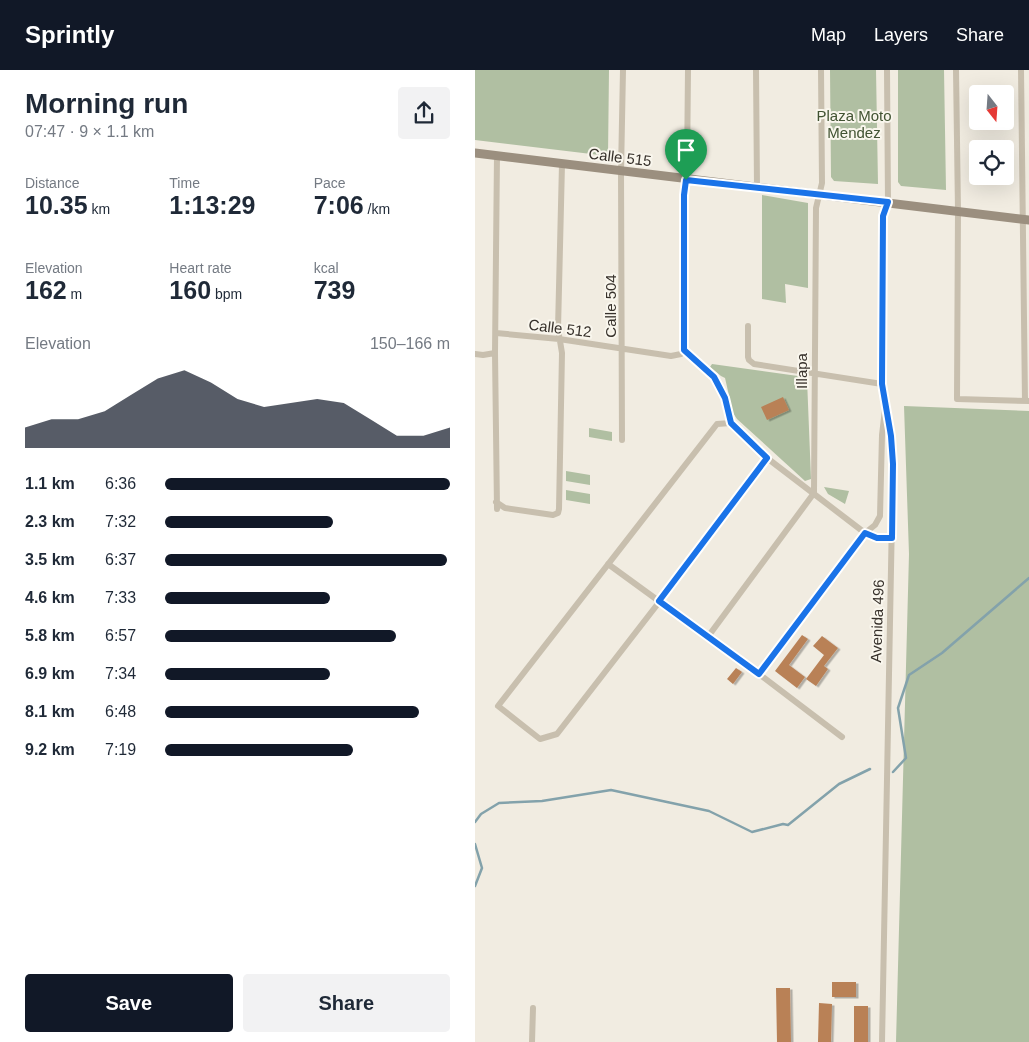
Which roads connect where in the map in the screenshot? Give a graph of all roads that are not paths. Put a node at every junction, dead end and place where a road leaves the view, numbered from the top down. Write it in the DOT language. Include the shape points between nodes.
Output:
graph roads {
  1 [pos="623,70"];
  2 [pos="688,70"];
  3 [pos="756,70"];
  4 [pos="821,70"];
  5 [pos="887,70"];
  6 [pos="956,70"];
  7 [pos="1021,70"];
  8 [pos="475,153"];
  9 [pos="497,156"];
  10 [pos="562,164"];
  11 [pos="621,172"];
  12 [pos="686,180"];
  13 [pos="757,187"];
  14 [pos="819,195"];
  15 [pos="888,202"];
  16 [pos="958,211"];
  17 [pos="1026,220"];
  18 [pos="748,326"];
  19 [pos="496,333"];
  20 [pos="559,339"];
  21 [pos="622,349"];
  22 [pos="683,352"];
  23 [pos="495,353"];
  24 [pos="475,354"];
  25 [pos="814,374"];
  26 [pos="882,384"];
  27 [pos="1027,401"];
  28 [pos="885,402"];
  29 [pos="731,423"];
  30 [pos="622,440"];
  31 [pos="767,458"];
  32 [pos="814,493"];
  33 [pos="865,533"];
  34 [pos="892,538"];
  35 [pos="608,564"];
  36 [pos="659,601"];
  37 [pos="707,638"];
  38 [pos="759,674"];
  39 [pos="842,738"];
  40 [pos="533,1008"];
  41 [pos="532,1042"];
  42 [pos="882,1042"];
  1 -- 11 [label="street, Calle 504"];
  2 -- 12 [label="street"];
  3 -- 13 [label="street"];
  4 -- 14 [label="street, Illapa"];
  5 -- 15 [label="street, Avenida 496"];
  6 -- 16 [label="street"];
  7 -- 17 [label="street"];
  8 -- 9 [label="street, Calle 515"];
  9 -- 10 [label="street, Calle 515"];
  9 -- 19 [label="street"];
  10 -- 11 [label="street, Calle 515"];
  10 -- 20 [label="street"];
  11 -- 12 [label="street, Calle 515"];
  11 -- 21 [label="street, Calle 504"];
  12 -- 13 [label="street, Calle 515"];
  12 -- 22 [label="street"];
  13 -- 14 [label="street, Calle 515"];
  14 -- 15 [label="street, Calle 515"];
  14 -- 25 [label="street, Illapa" via="816,208"];
  15 -- 16 [label="street, Calle 515"];
  15 -- 26 [label="street, Avenida 496" via="883,216"];
  16 -- 17 [label="street, Calle 515"];
  16 -- 27 [label="street" via="957,399"];
  17 -- 27 [label="street"];
  18 -- 25 [label="street" via="748,357 754,364"];
  19 -- 20 [label="street, Calle 512"];
  19 -- 23 [label="street"];
  20 -- 21 [label="street, Calle 512"];
  20 -- 23 [label="street" via="562,353 558,513 553,515 496,506"];
  21 -- 22 [label="street, Calle 512" via="671,356"];
  21 -- 30 [label="street, Calle 504"];
  22 -- 29 [label="street" via="714,377 725,398"];
  23 -- 24 [label="street"];
  25 -- 26 [label="street"];
  25 -- 32 [label="street, Illapa"];
  26 -- 28 [label="street, Avenida 496"];
  28 -- 33 [label="street" via="880,516"];
  28 -- 34 [label="street, Avenida 496" via="893,464"];
  29 -- 31 [label="street"];
  29 -- 35 [label="street" via="717,424"];
  31 -- 32 [label="street"];
  31 -- 36 [label="street"];
  32 -- 33 [label="street"];
  32 -- 37 [label="street"];
  33 -- 34 [label="street" via="877,538"];
  33 -- 38 [label="street"];
  34 -- 42 [label="street, Avenida 496"];
  35 -- 36 [label="street"];
  35 -- 36 [label="street" via="498,706 540,739 557,734"];
  36 -- 37 [label="street"];
  37 -- 38 [label="street"];
  38 -- 39 [label="street"];
  40 -- 41 [label="street"];
}
